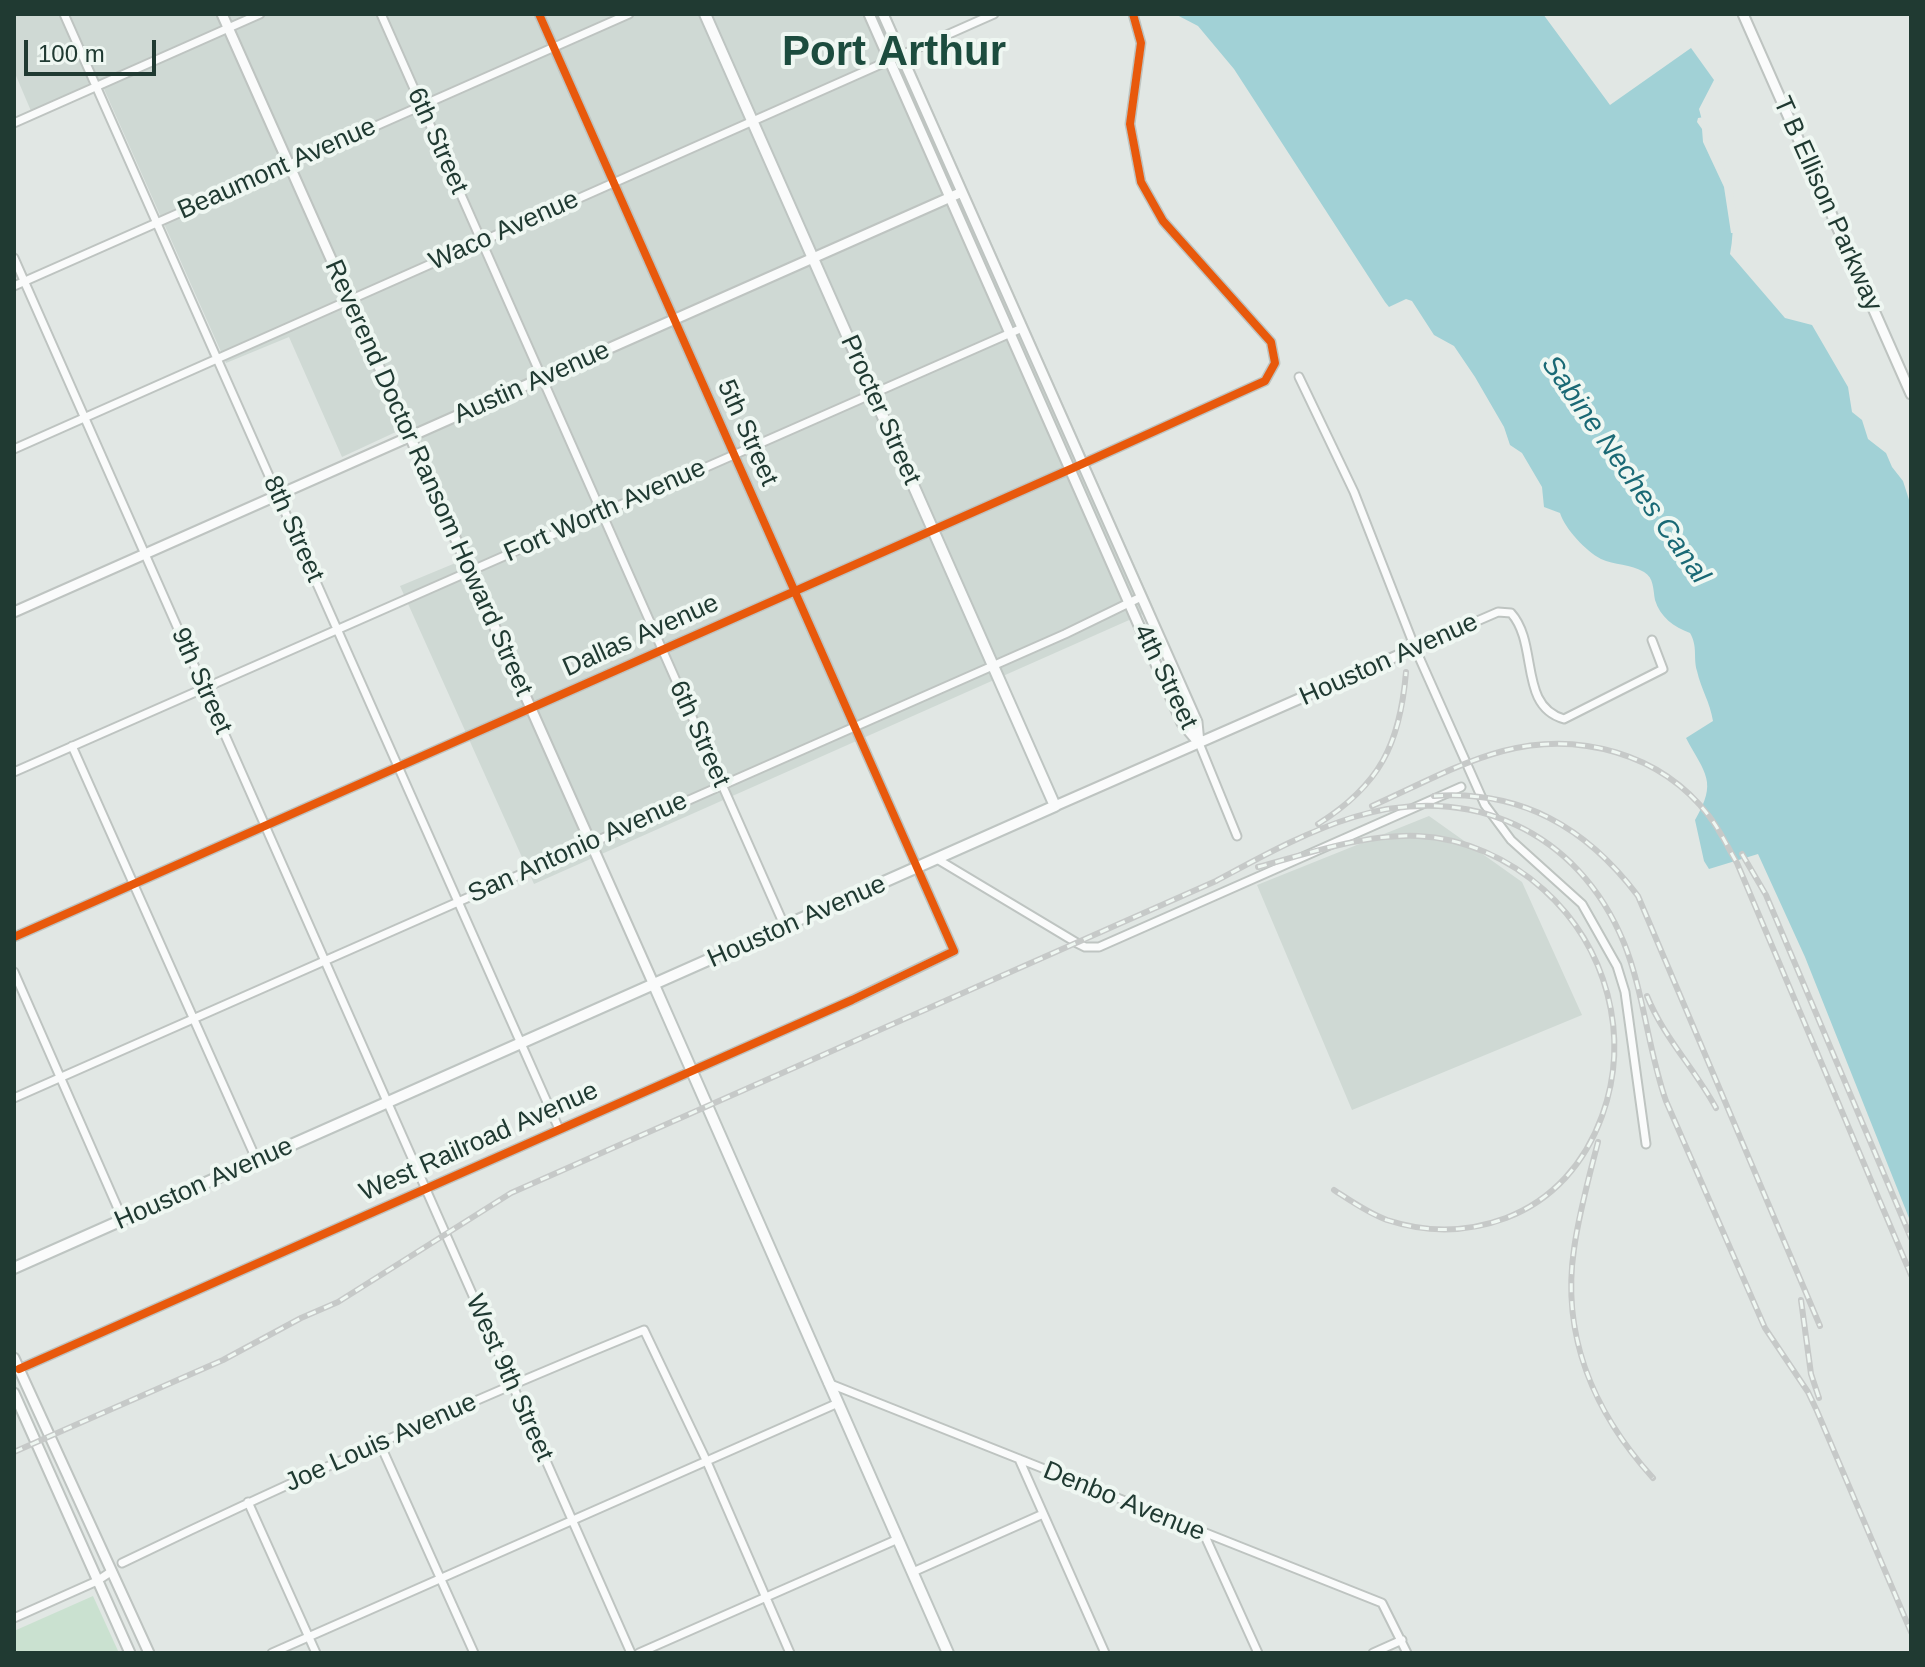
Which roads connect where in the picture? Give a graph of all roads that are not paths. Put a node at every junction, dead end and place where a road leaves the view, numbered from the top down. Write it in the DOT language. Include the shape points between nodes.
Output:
graph roads {
  1 [pos="64,14"];
  2 [pos="222,14"];
  3 [pos="260,14"];
  4 [pos="381,14"];
  5 [pos="539,14"];
  6 [pos="629,14"];
  7 [pos="705,14"];
  8 [pos="869,14"];
  9 [pos="883,14"];
  10 [pos="994,14"];
  11 [pos="1133,14"];
  12 [pos="1743,14"];
  13 [pos="228,28"];
  14 [pos="554,47"];
  15 [pos="902,56"];
  16 [pos="890,61"];
  17 [pos="97,87"];
  18 [pos="422,106"];
  19 [pos="753,122"];
  20 [pos="14,123"];
  21 [pos="289,165"];
  22 [pos="614,182"];
  23 [pos="962,192"];
  24 [pos="951,198"];
  25 [pos="157,223"];
  26 [pos="481,241"];
  27 [pos="14,258"];
  28 [pos="814,258"];
  29 [pos="25,282"];
  30 [pos="14,286"];
  31 [pos="348,299"];
  32 [pos="674,319"];
  33 [pos="1022,328"];
  34 [pos="1010,333"];
  35 [pos="217,359"];
  36 [pos="1299,377"];
  37 [pos="542,378"];
  38 [pos="1911,394"];
  39 [pos="871,395"];
  40 [pos="84,417"];
  41 [pos="409,437"];
  42 [pos="14,449"];
  43 [pos="734,454"];
  44 [pos="1082,464"];
  45 [pos="1069,470"];
  46 [pos="277,495"];
  47 [pos="602,513"];
  48 [pos="933,529"];
  49 [pos="145,554"];
  50 [pos="468,570"];
  51 [pos="794,590"];
  52 [pos="1141,597"];
  53 [pos="1129,603"];
  54 [pos="14,612"];
  55 [pos="337,629"];
  56 [pos="1652,640"];
  57 [pos="1415,648"];
  58 [pos="662,649"];
  59 [pos="994,665"];
  60 [pos="204,688"];
  61 [pos="529,707"];
  62 [pos="855,727"];
  63 [pos="1199,743"];
  64 [pos="72,746"];
  65 [pos="398,766"];
  66 [pos="14,772"];
  67 [pos="722,785"];
  68 [pos="1461,787"];
  69 [pos="1055,806"];
  70 [pos="265,826"];
  71 [pos="1237,836"];
  72 [pos="590,844"];
  73 [pos="937,859"];
  74 [pos="918,868"];
  75 [pos="133,884"];
  76 [pos="458,901"];
  77 [pos="785,927"];
  78 [pos="14,937"];
  79 [pos="954,951"];
  80 [pos="325,959"];
  81 [pos="14,972"];
  82 [pos="654,985"];
  83 [pos="193,1018"];
  84 [pos="521,1044"];
  85 [pos="690,1070"];
  86 [pos="60,1077"];
  87 [pos="14,1098"];
  88 [pos="389,1103"];
  89 [pos="559,1129"];
  90 [pos="1646,1144"];
  91 [pos="257,1161"];
  92 [pos="426,1187"];
  93 [pos="123,1220"];
  94 [pos="14,1268"];
  95 [pos="14,1358"];
  96 [pos="19,1369"];
  97 [pos="828,1383"];
  98 [pos="512,1384"];
  99 [pos="14,1393"];
  100 [pos="838,1403"];
  101 [pos="380,1444"];
  102 [pos="1019,1459"];
  103 [pos="707,1462"];
  104 [pos="248,1502"];
  105 [pos="1043,1514"];
  106 [pos="573,1521"];
  107 [pos="1204,1534"];
  108 [pos="898,1539"];
  109 [pos="122,1563"];
  110 [pos="112,1571"];
  111 [pos="913,1572"];
  112 [pos="440,1578"];
  113 [pos="97,1581"];
  114 [pos="765,1597"];
  115 [pos="14,1618"];
  116 [pos="308,1637"];
  117 [pos="1402,1640"];
  118 [pos="130,1653"];
  119 [pos="149,1653"];
  120 [pos="272,1653"];
  121 [pos="316,1653"];
  122 [pos="474,1653"];
  123 [pos="631,1653"];
  124 [pos="639,1653"];
  125 [pos="790,1653"];
  126 [pos="948,1653"];
  127 [pos="1105,1653"];
  128 [pos="1258,1653"];
  129 [pos="1373,1653"];
  130 [pos="1407,1653"];
  1 -- 17 [label="street, 8th Street"];
  2 -- 13 [label="street, Reverend Doctor Ransom Howard Street"];
  3 -- 13 [label="street"];
  4 -- 18 [label="street, 6th Street"];
  5 -- 14 [label="street, 5th Street"];
  6 -- 14 [label="street, Beaumont Avenue"];
  7 -- 19 [label="main road, Procter Street"];
  8 -- 16 [label="street, 4th Street"];
  9 -- 15 [label="street, 4th Street"];
  10 -- 15 [label="street, Waco Avenue"];
  11 -- 44 [label="street, Dallas Avenue" via="1141,43 1130,124 1141,182 1163,221 1271,342 1275,363 1265,381"];
  12 -- 38 [label="street, T B Ellison Parkway"];
  13 -- 17 [label="street"];
  13 -- 21 [label="street, Reverend Doctor Ransom Howard Street"];
  14 -- 18 [label="street, Beaumont Avenue"];
  14 -- 22 [label="street, 5th Street"];
  15 -- 16 [label="street, Waco Avenue"];
  15 -- 23 [label="street, 4th Street"];
  16 -- 19 [label="street, Waco Avenue"];
  16 -- 24 [label="street, 4th Street"];
  17 -- 20 [label="street"];
  17 -- 25 [label="street, 8th Street"];
  18 -- 21 [label="street, Beaumont Avenue"];
  18 -- 26 [label="street, 6th Street"];
  19 -- 22 [label="street, Waco Avenue"];
  19 -- 28 [label="main road, Procter Street"];
  21 -- 25 [label="street, Beaumont Avenue"];
  21 -- 31 [label="street, Reverend Doctor Ransom Howard Street"];
  22 -- 26 [label="street, Waco Avenue"];
  22 -- 32 [label="street, 5th Street"];
  23 -- 24 [label="street, Austin Avenue"];
  23 -- 33 [label="street, 4th Street"];
  24 -- 28 [label="street, Austin Avenue"];
  24 -- 34 [label="street, 4th Street"];
  25 -- 29 [label="street, Beaumont Avenue"];
  25 -- 35 [label="street, 8th Street"];
  26 -- 31 [label="street, Waco Avenue"];
  26 -- 37 [label="street, 6th Street"];
  27 -- 29 [label="street, 9th Street"];
  28 -- 32 [label="street, Austin Avenue"];
  28 -- 39 [label="main road, Procter Street"];
  29 -- 30 [label="street, Beaumont Avenue"];
  29 -- 40 [label="street, 9th Street"];
  31 -- 35 [label="street, Waco Avenue"];
  31 -- 41 [label="street, Reverend Doctor Ransom Howard Street"];
  32 -- 37 [label="street, Austin Avenue"];
  32 -- 43 [label="street, 5th Street"];
  33 -- 34 [label="street, Fort Worth Avenue"];
  33 -- 44 [label="street, 4th Street"];
  34 -- 39 [label="street, Fort Worth Avenue"];
  34 -- 45 [label="street, 4th Street"];
  35 -- 40 [label="street, Waco Avenue"];
  35 -- 46 [label="street, 8th Street"];
  36 -- 57 [label="street" via="1354,492"];
  37 -- 41 [label="street, Austin Avenue"];
  37 -- 47 [label="street, 6th Street"];
  39 -- 43 [label="street, Fort Worth Avenue"];
  39 -- 48 [label="main road, Procter Street"];
  40 -- 42 [label="street, Waco Avenue"];
  40 -- 49 [label="street, 9th Street"];
  41 -- 46 [label="street, Austin Avenue"];
  41 -- 50 [label="street, Reverend Doctor Ransom Howard Street"];
  43 -- 47 [label="street, Fort Worth Avenue"];
  43 -- 51 [label="street, 5th Street"];
  44 -- 45 [label="street, Dallas Avenue"];
  44 -- 52 [label="street, 4th Street"];
  45 -- 48 [label="street, Dallas Avenue"];
  45 -- 53 [label="street, 4th Street"];
  46 -- 49 [label="street, Austin Avenue"];
  46 -- 55 [label="street, 8th Street"];
  47 -- 50 [label="street, Fort Worth Avenue"];
  47 -- 58 [label="street, 6th Street"];
  48 -- 51 [label="street, Dallas Avenue"];
  48 -- 59 [label="main road, Procter Street"];
  49 -- 54 [label="street, Austin Avenue"];
  49 -- 60 [label="street, 9th Street"];
  50 -- 55 [label="street, Fort Worth Avenue"];
  50 -- 61 [label="street, Reverend Doctor Ransom Howard Street"];
  51 -- 58 [label="street, Dallas Avenue"];
  51 -- 62 [label="street, 5th Street"];
  52 -- 53 [label="street, San Antonio Avenue"];
  52 -- 63 [label="street, 4th Street" via="1197,722"];
  53 -- 59 [label="street, San Antonio Avenue"];
  53 -- 63 [label="street, 4th Street" via="1182,723"];
  55 -- 60 [label="street, Fort Worth Avenue"];
  55 -- 65 [label="street, 8th Street"];
  56 -- 57 [label="street, Houston Avenue" via="1663,669 1564,719 1552,716 1537,697 1522,625 1511,613 1498,612"];
  57 -- 63 [label="street, Houston Avenue"];
  57 -- 90 [label="street" via="1485,805 1511,840 1582,904 1617,966"];
  58 -- 61 [label="street, Dallas Avenue"];
  58 -- 67 [label="street, 6th Street"];
  59 -- 62 [label="street, San Antonio Avenue"];
  59 -- 69 [label="main road, Procter Street"];
  60 -- 64 [label="street, Fort Worth Avenue"];
  60 -- 70 [label="street, 9th Street"];
  61 -- 65 [label="street, Dallas Avenue"];
  61 -- 72 [label="street, Reverend Doctor Ransom Howard Street"];
  62 -- 67 [label="street, San Antonio Avenue"];
  62 -- 74 [label="street, 5th Street"];
  63 -- 69 [label="street, Houston Avenue"];
  63 -- 71 [label="street"];
  64 -- 66 [label="street, Fort Worth Avenue"];
  64 -- 75 [label="street"];
  65 -- 70 [label="street, Dallas Avenue"];
  65 -- 76 [label="street, 8th Street"];
  67 -- 72 [label="street, San Antonio Avenue"];
  67 -- 77 [label="street, 6th Street"];
  68 -- 73 [label="street" via="1099,947 1077,943"];
  69 -- 73 [label="main road, Houston Avenue"];
  70 -- 75 [label="street, Dallas Avenue"];
  70 -- 80 [label="street, 9th Street"];
  72 -- 76 [label="street, San Antonio Avenue"];
  72 -- 82 [label="street, Reverend Doctor Ransom Howard Street"];
  73 -- 74 [label="main road, Houston Avenue"];
  74 -- 77 [label="main road, Houston Avenue"];
  74 -- 79 [label="street, 5th Street"];
  75 -- 78 [label="street, Dallas Avenue"];
  75 -- 83 [label="street"];
  76 -- 80 [label="street, San Antonio Avenue"];
  76 -- 84 [label="street, 8th Street"];
  77 -- 82 [label="main road, Houston Avenue"];
  79 -- 85 [label="street, West Railroad Avenue"];
  80 -- 83 [label="street, San Antonio Avenue"];
  80 -- 88 [label="street, 9th Street"];
  81 -- 86 [label="street"];
  82 -- 84 [label="main road, Houston Avenue"];
  82 -- 85 [label="main road"];
  83 -- 86 [label="street, San Antonio Avenue"];
  83 -- 91 [label="street"];
  84 -- 88 [label="main road, Houston Avenue"];
  84 -- 89 [label="street, 8th Street"];
  85 -- 89 [label="street, West Railroad Avenue"];
  85 -- 97 [label="main road"];
  86 -- 87 [label="street, San Antonio Avenue"];
  86 -- 93 [label="street"];
  88 -- 91 [label="main road, Houston Avenue"];
  88 -- 92 [label="street, West 9th Street"];
  89 -- 92 [label="street, West Railroad Avenue"];
  91 -- 93 [label="main road, Houston Avenue"];
  92 -- 96 [label="street, West Railroad Avenue"];
  92 -- 98 [label="street, West 9th Street"];
  93 -- 94 [label="main road, Houston Avenue"];
  95 -- 96 [label="street"];
  96 -- 110 [label="street"];
  97 -- 100 [label="main road"];
  97 -- 102 [label="street, Denbo Avenue"];
  98 -- 101 [label="street, Joe Louis Avenue"];
  98 -- 103 [label="street, Joe Louis Avenue" via="644,1330"];
  98 -- 106 [label="street, West 9th Street"];
  99 -- 113 [label="street"];
  100 -- 103 [label="street"];
  100 -- 108 [label="main road"];
  101 -- 104 [label="street, Joe Louis Avenue"];
  101 -- 112 [label="street"];
  102 -- 105 [label="street"];
  102 -- 107 [label="street, Denbo Avenue"];
  103 -- 106 [label="street"];
  103 -- 114 [label="street"];
  104 -- 109 [label="street, Joe Louis Avenue"];
  104 -- 116 [label="street"];
  105 -- 111 [label="street"];
  105 -- 127 [label="street"];
  106 -- 112 [label="street"];
  106 -- 123 [label="street, West 9th Street"];
  107 -- 117 [label="street, Denbo Avenue" via="1382,1603"];
  107 -- 128 [label="street"];
  108 -- 111 [label="main road"];
  108 -- 114 [label="street"];
  110 -- 113 [label="street"];
  110 -- 119 [label="street"];
  111 -- 126 [label="main road"];
  112 -- 116 [label="street"];
  112 -- 122 [label="street"];
  113 -- 115 [label="street"];
  113 -- 118 [label="street"];
  114 -- 124 [label="street"];
  114 -- 125 [label="street"];
  116 -- 120 [label="street"];
  116 -- 121 [label="street"];
  117 -- 129 [label="street"];
  117 -- 130 [label="street, Denbo Avenue"];
}
